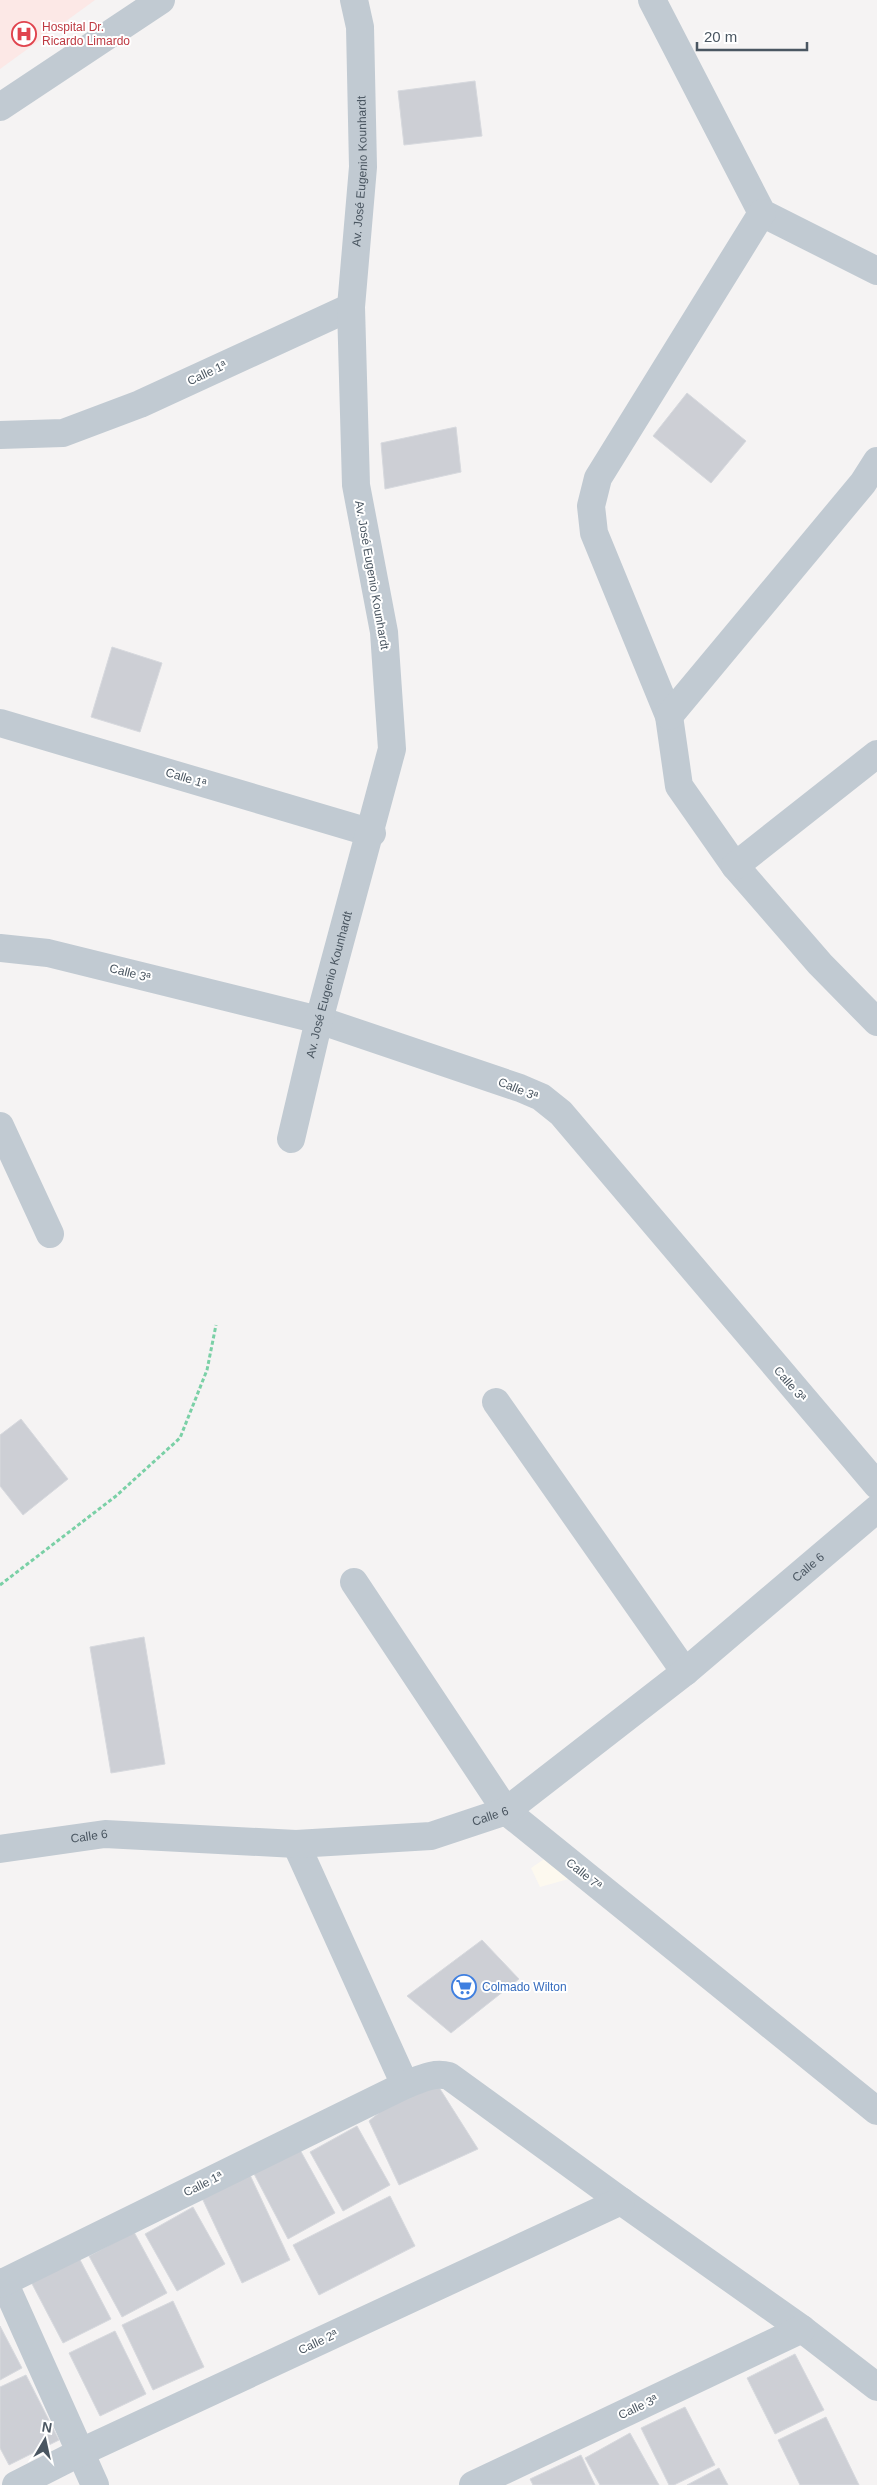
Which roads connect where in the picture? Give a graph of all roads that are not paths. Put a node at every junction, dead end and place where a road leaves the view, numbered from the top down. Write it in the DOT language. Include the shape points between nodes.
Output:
graph roads {
  1 [pos="161,0"];
  2 [pos="354,0"];
  3 [pos="652,0"];
  4 [pos="0,107"];
  5 [pos="762,213"];
  6 [pos="877,271"];
  7 [pos="351,307"];
  8 [pos="0,434"];
  9 [pos="877,461"];
  10 [pos="669,716"];
  11 [pos="0,723"];
  12 [pos="877,754"];
  13 [pos="372,833"];
  14 [pos="735,866"];
  15 [pos="0,948"];
  16 [pos="319,1020"];
  17 [pos="877,1022"];
  18 [pos="0,1126"];
  19 [pos="291,1139"];
  20 [pos="50,1234"];
  21 [pos="496,1402"];
  22 [pos="877,1485"];
  23 [pos="877,1509"];
  24 [pos="354,1582"];
  25 [pos="686,1672"];
  26 [pos="506,1811"];
  27 [pos="296,1844"];
  28 [pos="0,1849"];
  29 [pos="405,2085"];
  30 [pos="877,2111"];
  31 [pos="621,2202"];
  32 [pos="2,2283"];
  33 [pos="802,2329"];
  34 [pos="877,2387"];
  35 [pos="80,2453"];
  36 [pos="16,2485"];
  37 [pos="95,2485"];
  38 [pos="473,2485"];
  1 -- 4 [label="street"];
  2 -- 7 [label="street, Av. José Eugenio Kounhardt" via="360,28 363,167"];
  3 -- 5 [label="street"];
  5 -- 6 [label="street"];
  5 -- 10 [label="street" via="598,478 591,506 594,533"];
  7 -- 8 [label="street, Calle 1ª" via="140,404 63,433"];
  7 -- 13 [label="street, Av. José Eugenio Kounhardt" via="356,485 384,632 392,749"];
  9 -- 10 [label="street" via="863,483"];
  10 -- 14 [label="street" via="679,786"];
  11 -- 13 [label="street, Calle 1ª"];
  12 -- 14 [label="street"];
  13 -- 16 [label="street, Av. José Eugenio Kounhardt"];
  14 -- 17 [label="street" via="820,964"];
  15 -- 16 [label="street, Calle 3ª" via="48,953"];
  16 -- 19 [label="street, Av. José Eugenio Kounhardt"];
  16 -- 22 [label="street, Calle 3ª" via="542,1097 560,1113"];
  18 -- 20 [label="street"];
  21 -- 25 [label="street"];
  23 -- 25 [label="street, Calle 6"];
  24 -- 26 [label="street, Calle 7ª"];
  25 -- 26 [label="street, Calle 6"];
  26 -- 27 [label="street, Calle 6" via="431,1836"];
  26 -- 30 [label="street, Calle 7ª"];
  27 -- 28 [label="street, Calle 6" via="105,1834"];
  27 -- 29 [label="street"];
  29 -- 31 [label="street, Calle 1ª" via="429,2075 449,2076"];
  29 -- 32 [label="street, Calle 1ª"];
  31 -- 33 [label="street, Calle 1ª"];
  31 -- 35 [label="street, Calle 2ª"];
  32 -- 35 [label="street"];
  33 -- 34 [label="street, Calle 1ª"];
  33 -- 38 [label="street, Calle 3ª"];
  35 -- 36 [label="street, Calle 2ª"];
  35 -- 37 [label="street"];
}
